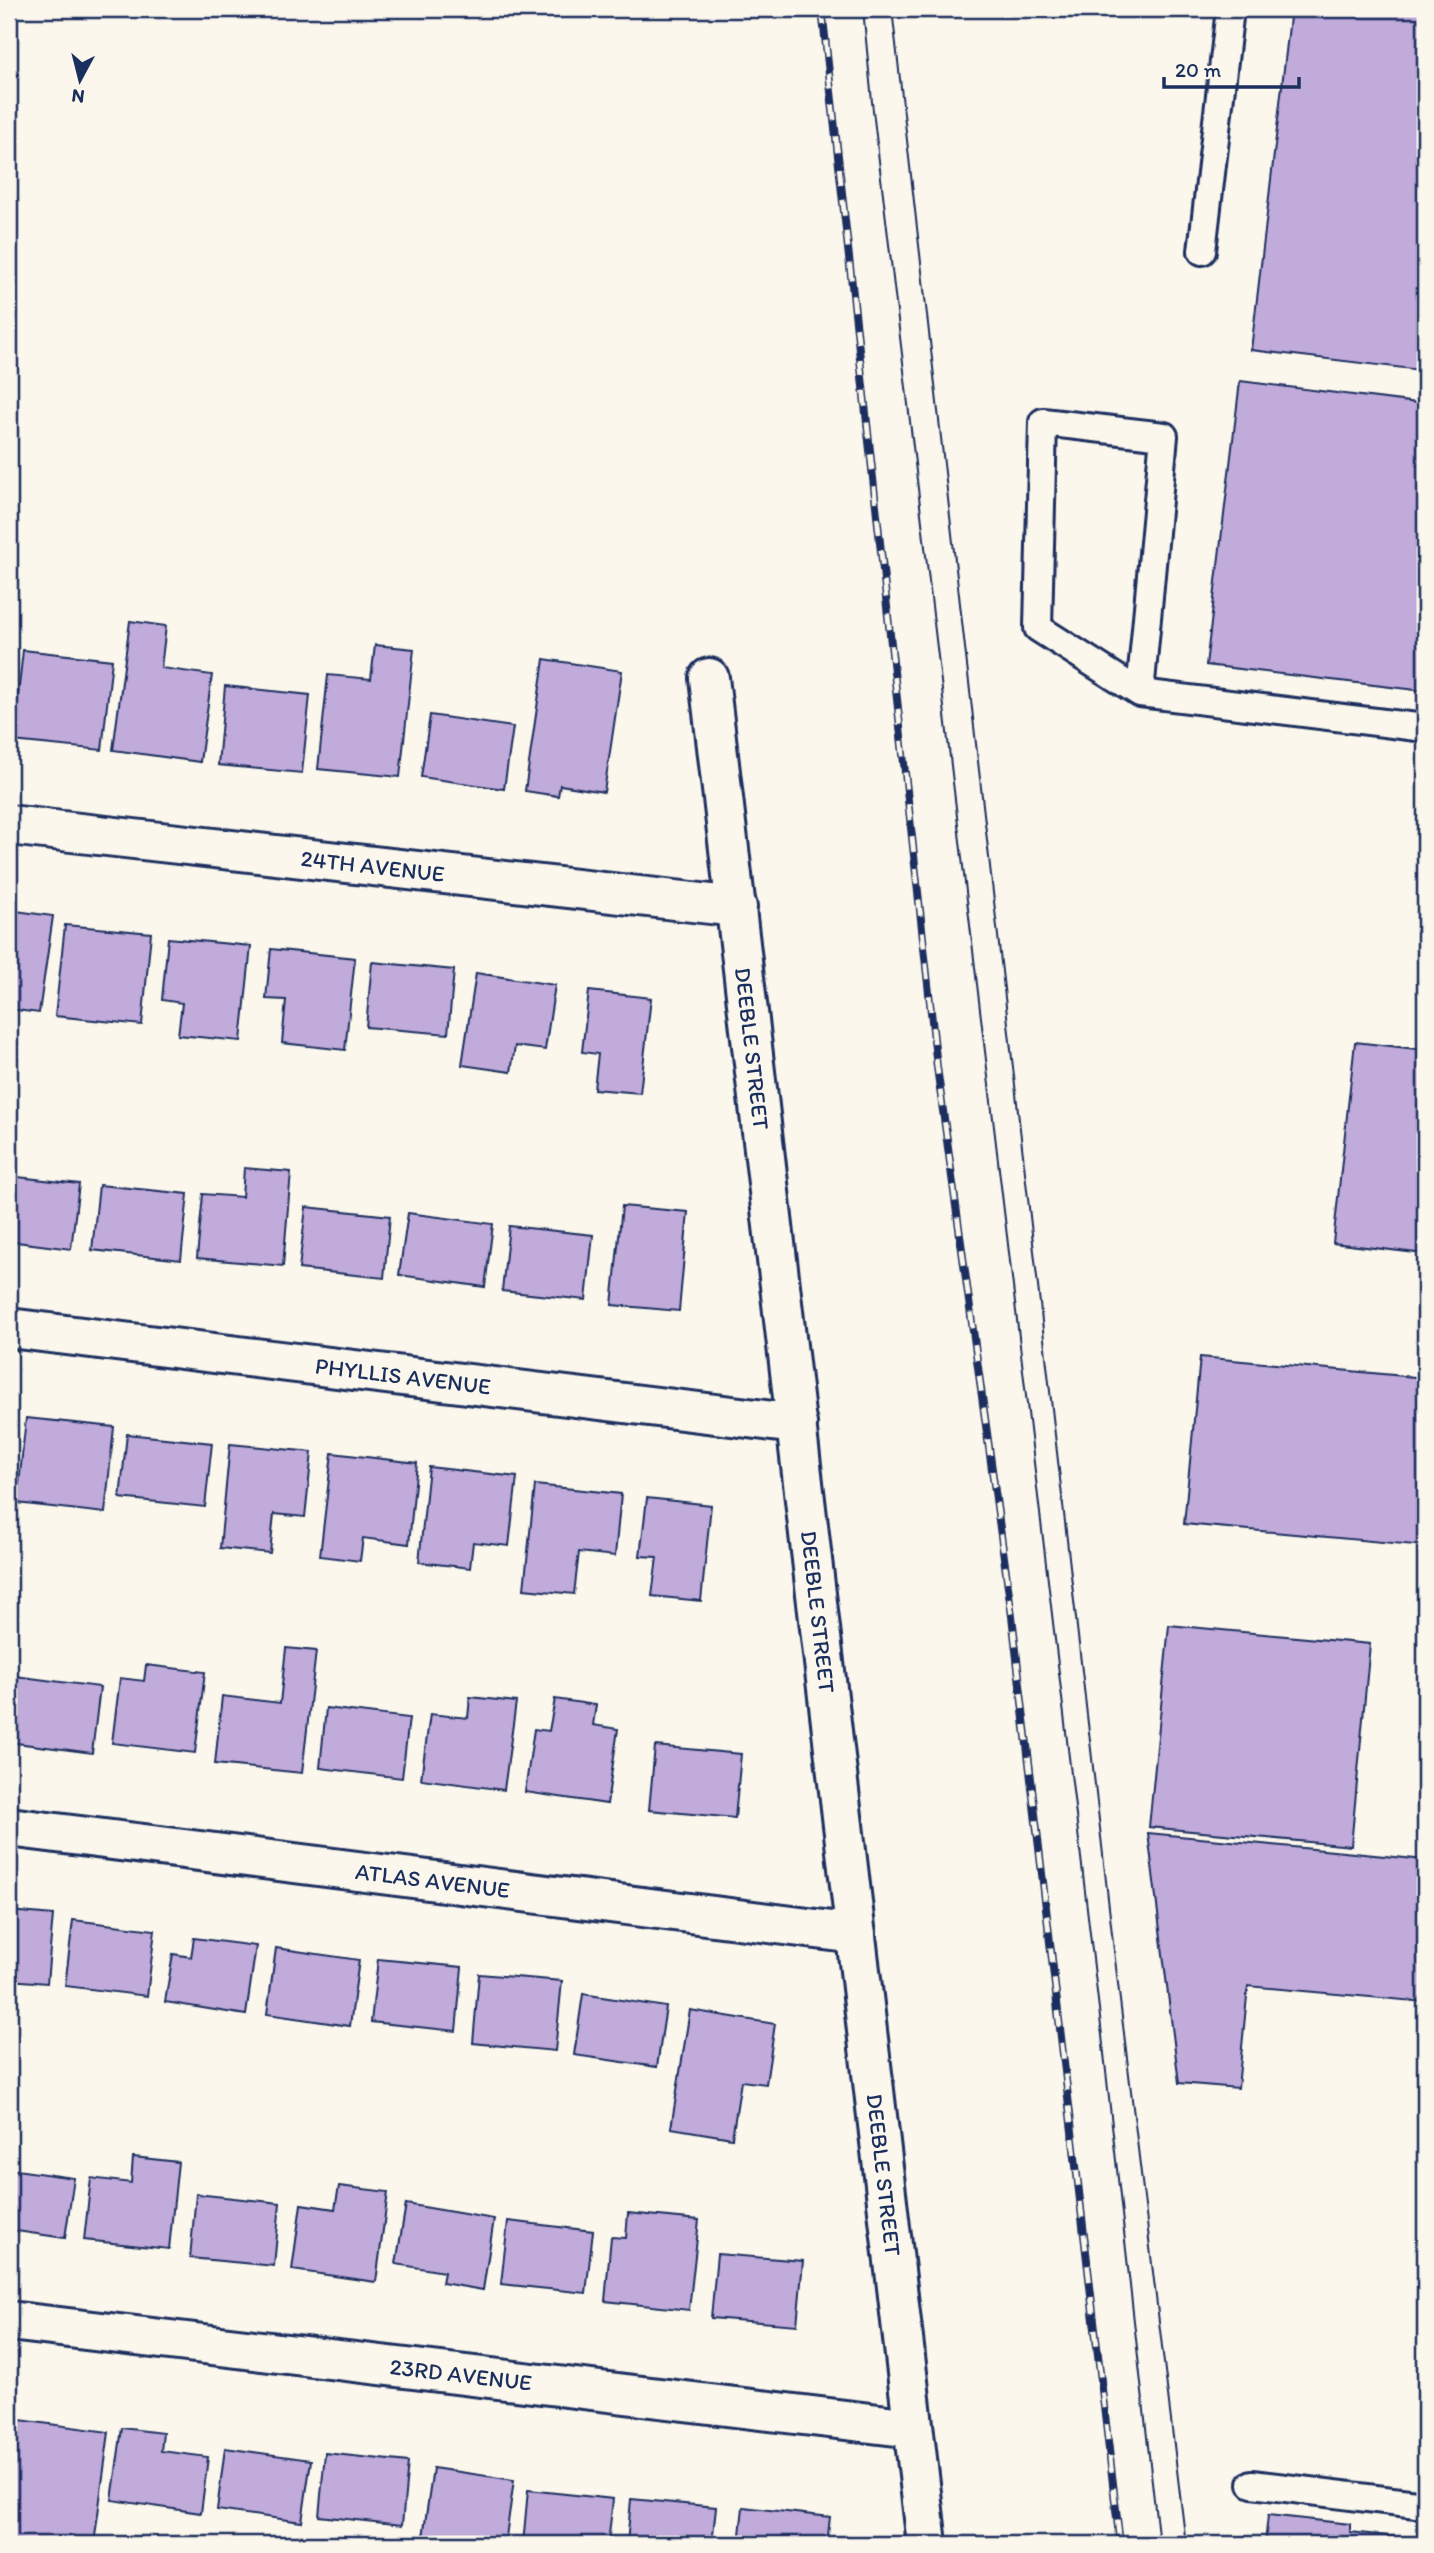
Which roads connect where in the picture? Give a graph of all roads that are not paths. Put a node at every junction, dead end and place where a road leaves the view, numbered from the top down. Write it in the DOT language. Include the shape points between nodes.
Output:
graph roads {
  1 [pos="1230,9"];
  2 [pos="1202,251"];
  3 [pos="709,678"];
  4 [pos="1140,693"];
  5 [pos="1425,728"];
  6 [pos="9,825"];
  7 [pos="737,907"];
  8 [pos="9,1328"];
  9 [pos="797,1424"];
  10 [pos="9,1827"];
  11 [pos="856,1934"];
  12 [pos="9,2321"];
  13 [pos="913,2428"];
  14 [pos="1252,2484"];
  15 [pos="1425,2505"];
  16 [pos="926,2544"];
  1 -- 2 [label="lane"];
  3 -- 7 [label="street, DEEBLE STREET"];
  4 -- 4 [label="lane" via="1038,628 1043,422 1164,436"];
  4 -- 5 [label="lane"];
  6 -- 7 [label="street, 24TH AVENUE"];
  7 -- 9 [label="street, DEEBLE STREET"];
  8 -- 9 [label="street, PHYLLIS AVENUE"];
  9 -- 11 [label="street, DEEBLE STREET"];
  10 -- 11 [label="street, ATLAS AVENUE"];
  11 -- 13 [label="street, DEEBLE STREET"];
  12 -- 13 [label="street, 23RD AVENUE"];
  13 -- 16 [label="street, DEEBLE STREET"];
  14 -- 15 [label="lane"];
}
